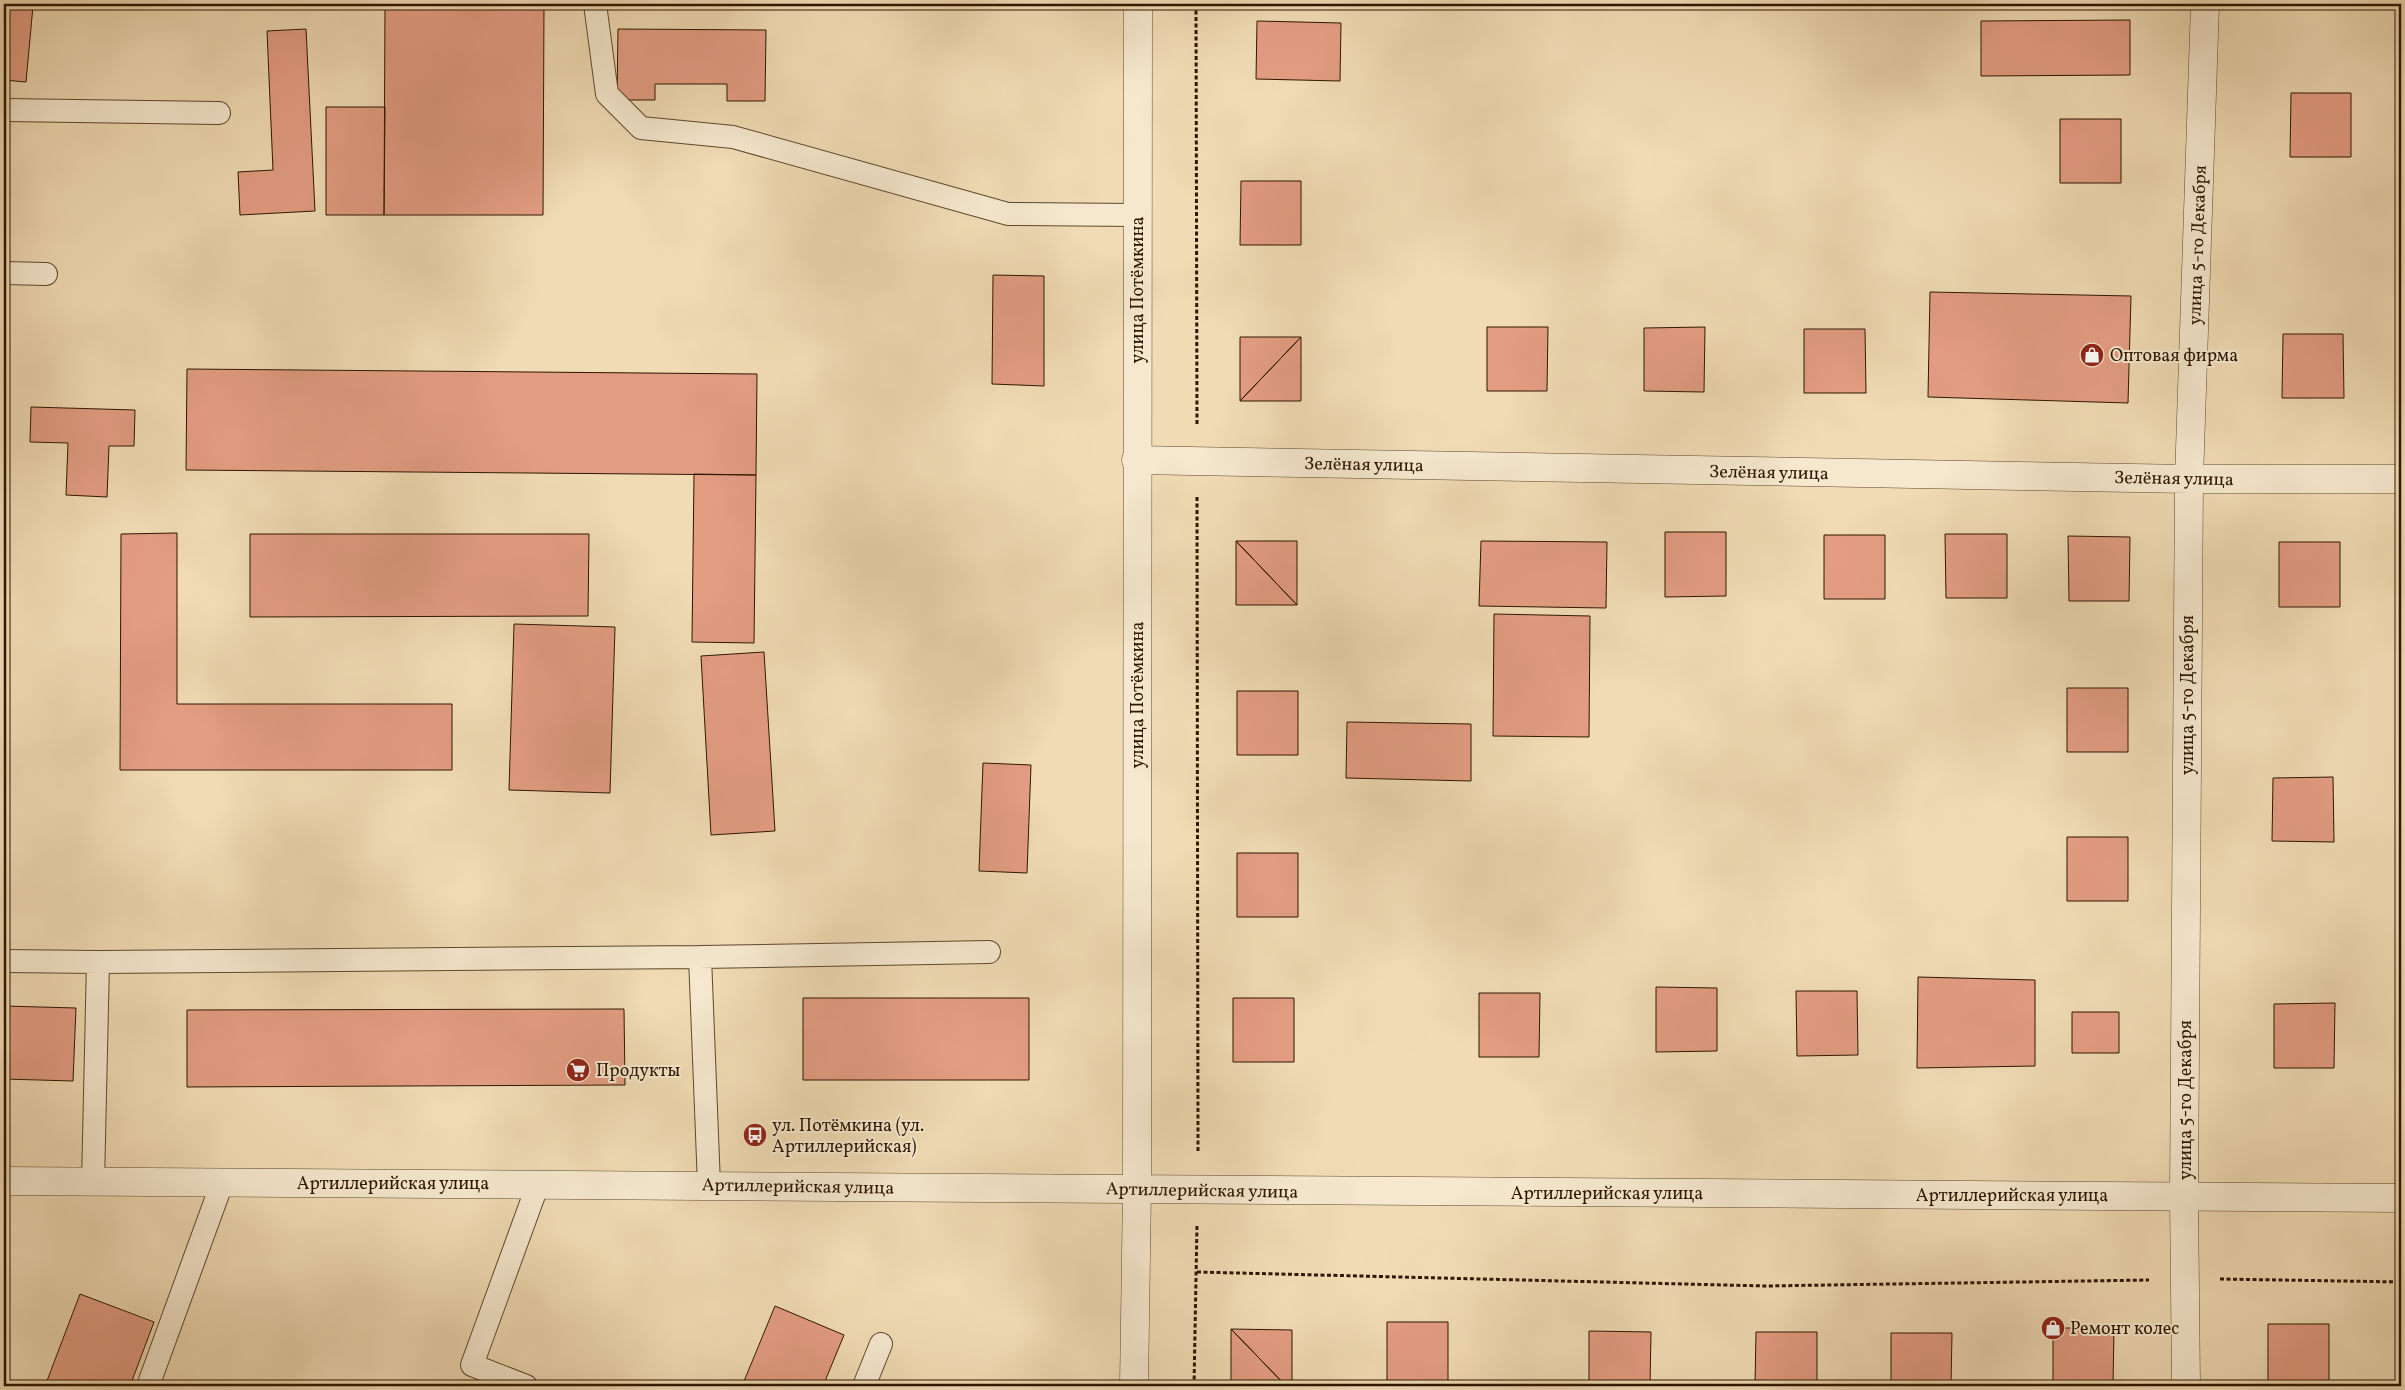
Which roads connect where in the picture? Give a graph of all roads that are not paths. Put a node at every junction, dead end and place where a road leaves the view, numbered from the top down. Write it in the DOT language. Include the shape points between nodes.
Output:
graph roads {
  1 [pos="595,4"];
  2 [pos="1138,4"];
  3 [pos="2205,4"];
  4 [pos="4,110"];
  5 [pos="220,113"];
  6 [pos="1137,215"];
  7 [pos="4,273"];
  8 [pos="46,274"];
  9 [pos="1136,460"];
  10 [pos="2401,478"];
  11 [pos="2189,479"];
  12 [pos="989,952"];
  13 [pos="700,957"];
  14 [pos="4,961"];
  15 [pos="98,962"];
  16 [pos="4,1181"];
  17 [pos="93,1183"];
  18 [pos="222,1183"];
  19 [pos="538,1184"];
  20 [pos="709,1185"];
  21 [pos="1137,1190"];
  22 [pos="2184,1196"];
  23 [pos="2401,1198"];
  24 [pos="881,1344"];
  25 [pos="1133,1385"];
  26 [pos="148,1386"];
  27 [pos="526,1386"];
  28 [pos="864,1386"];
  29 [pos="2186,1386"];
  1 -- 6 [label="lane" via="607,94 641,128 733,136 1008,214"];
  2 -- 6 [label="street, улица Потёмкина"];
  3 -- 11 [label="street, улица 5-го Декабря"];
  4 -- 5 [label="lane"];
  6 -- 9 [label="street, улица Потёмкина"];
  7 -- 8 [label="lane"];
  9 -- 11 [label="street, Зелёная улица"];
  9 -- 21 [label="street, улица Потёмкина"];
  10 -- 11 [label="street, Зелёная улица"];
  11 -- 22 [label="street, улица 5-го Декабря"];
  12 -- 13 [label="lane"];
  13 -- 15 [label="lane"];
  13 -- 20 [label="lane"];
  14 -- 15 [label="lane"];
  15 -- 17 [label="lane"];
  16 -- 17 [label="street, Артиллерийская улица"];
  17 -- 18 [label="street, Артиллерийская улица"];
  18 -- 19 [label="street, Артиллерийская улица"];
  18 -- 26 [label="lane"];
  19 -- 20 [label="street, Артиллерийская улица"];
  19 -- 27 [label="lane" via="472,1365"];
  20 -- 21 [label="street, Артиллерийская улица"];
  21 -- 22 [label="street, Артиллерийская улица"];
  21 -- 25 [label="street, улица Потёмкина"];
  22 -- 23 [label="street, Артиллерийская улица"];
  22 -- 29 [label="street, улица 5-го Декабря"];
  24 -- 28 [label="lane"];
}
